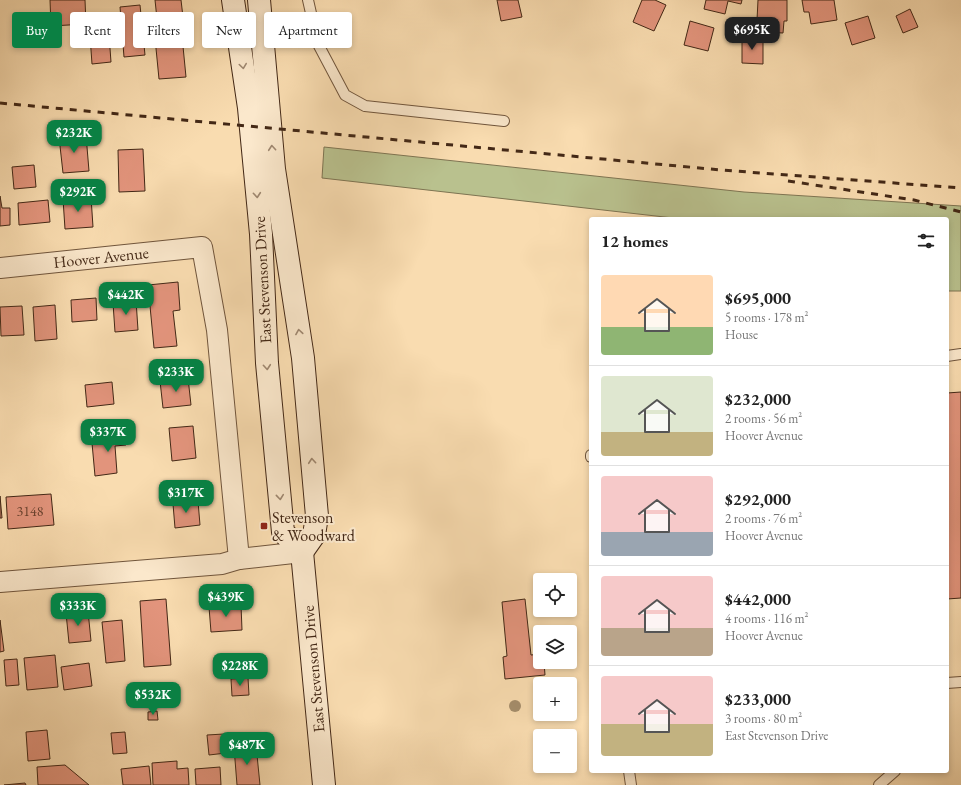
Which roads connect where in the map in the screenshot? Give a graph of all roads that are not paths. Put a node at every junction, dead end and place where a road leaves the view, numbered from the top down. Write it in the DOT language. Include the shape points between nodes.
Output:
graph roads {
  1 [pos="233,0"];
  2 [pos="259,0"];
  3 [pos="308,0"];
  4 [pos="504,121"];
  5 [pos="0,268"];
  6 [pos="961,354"];
  7 [pos="949,356"];
  8 [pos="302,552"];
  9 [pos="239,559"];
  10 [pos="0,582"];
  11 [pos="961,682"];
  12 [pos="949,683"];
  13 [pos="629,773"];
  14 [pos="893,773"];
  15 [pos="324,785"];
  16 [pos="631,785"];
  17 [pos="879,785"];
  1 -- 8 [label="main road, East Stevenson Drive, one-way" via="250,116 261,234 267,363 283,532"];
  8 -- 2 [label="main road, East Stevenson Drive, one-way" via="314,535 316,508 303,358 274,169"];
  3 -- 4 [label="lane" via="318,44 345,95 365,106"];
  5 -- 9 [label="street, Hoover Avenue" via="202,247 217,330"];
  6 -- 7 [label="lane"];
  8 -- 9 [label="street"];
  8 -- 15 [label="main road, East Stevenson Drive"];
  9 -- 10 [label="street" via="222,564"];
  11 -- 12 [label="lane"];
  13 -- 16 [label="lane"];
  14 -- 17 [label="lane"];
}
